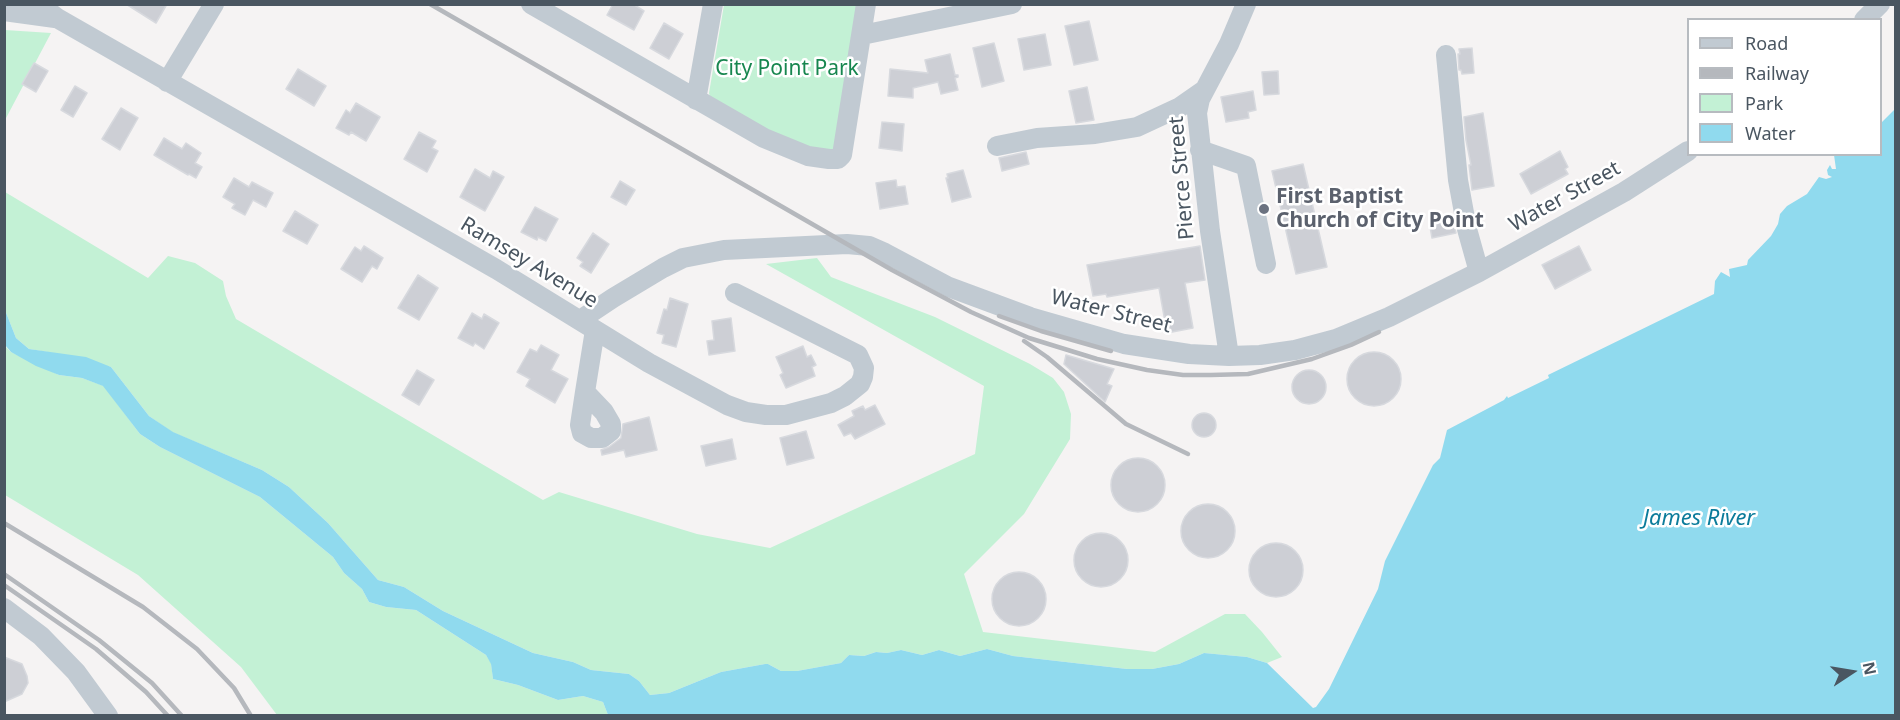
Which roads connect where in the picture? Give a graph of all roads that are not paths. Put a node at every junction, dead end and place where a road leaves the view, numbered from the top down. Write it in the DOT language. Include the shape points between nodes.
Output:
graph roads {
  1 [pos="39,4"];
  2 [pos="214,4"];
  3 [pos="531,4"];
  4 [pos="713,4"];
  5 [pos="866,4"];
  6 [pos="1012,4"];
  7 [pos="1246,4"];
  8 [pos="1880,4"];
  9 [pos="4,11"];
  10 [pos="57,18"];
  11 [pos="1866,18"];
  12 [pos="862,35"];
  13 [pos="1446,55"];
  14 [pos="168,82"];
  15 [pos="1203,91"];
  16 [pos="696,100"];
  17 [pos="997,146"];
  18 [pos="1200,150"];
  19 [pos="1687,152"];
  20 [pos="1266,264"];
  21 [pos="1479,272"];
  22 [pos="735,294"];
  23 [pos="587,325"];
  24 [pos="1229,356"];
  25 [pos="585,392"];
  26 [pos="4,608"];
  27 [pos="108,716"];
  1 -- 10 [label="street, Ramsey Avenue"];
  2 -- 14 [label="street"];
  3 -- 16 [label="street"];
  4 -- 16 [label="street"];
  5 -- 12 [label="street"];
  6 -- 12 [label="street"];
  7 -- 15 [label="street, Pierce Street"];
  8 -- 11 [label="street"];
  9 -- 10 [label="street"];
  10 -- 14 [label="street, Ramsey Avenue"];
  12 -- 16 [label="street" via="842,155 838,159 808,156 783,147"];
  13 -- 21 [label="street" via="1458,180"];
  14 -- 23 [label="street, Ramsey Avenue"];
  15 -- 17 [label="street" via="1154,120 1123,130"];
  15 -- 18 [label="street, Pierce Street" via="1197,113"];
  18 -- 20 [label="street" via="1246,166"];
  18 -- 24 [label="street, Pierce Street"];
  19 -- 21 [label="street, Water Street" via="1624,192"];
  21 -- 24 [label="street, Water Street" via="1336,339 1295,350"];
  22 -- 23 [label="street, Ramsey Avenue" via="858,355 864,368 860,384 845,396 813,409 786,415 746,412 698,390"];
  23 -- 24 [label="street, Water Street" via="633,286 683,258 724,250 847,244 868,246 949,287 1030,317 1124,344"];
  23 -- 25 [label="street"];
  26 -- 27 [label="street" via="41,636 76,672"];
}
